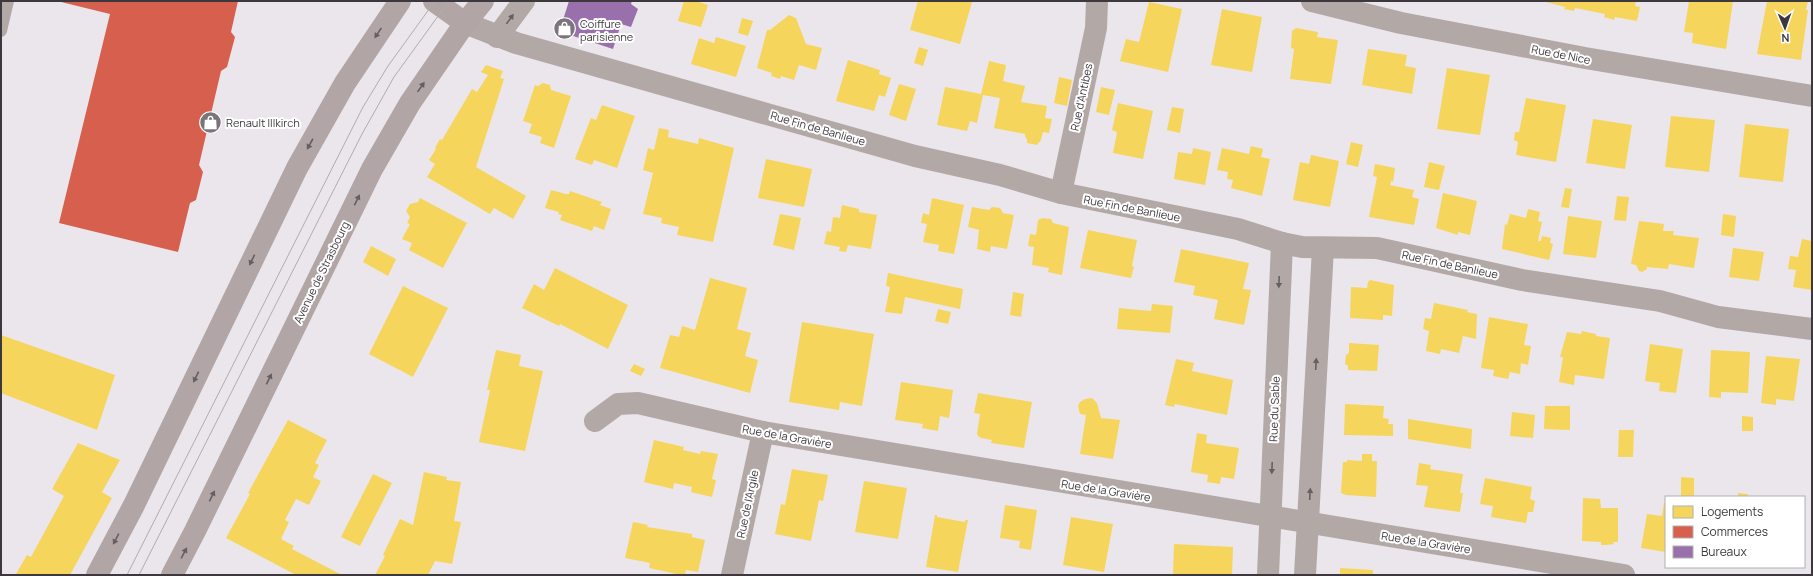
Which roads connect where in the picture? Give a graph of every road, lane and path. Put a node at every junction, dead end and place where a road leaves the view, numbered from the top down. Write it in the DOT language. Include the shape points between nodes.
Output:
graph roads {
  1 [pos="8,1"];
  2 [pos="400,1"];
  3 [pos="434,1"];
  4 [pos="483,1"];
  5 [pos="524,1"];
  6 [pos="1097,1"];
  7 [pos="1312,1"];
  8 [pos="465,23"];
  9 [pos="1,31"];
  10 [pos="497,37"];
  11 [pos="1812,96"];
  12 [pos="1061,193"];
  13 [pos="1282,243"];
  14 [pos="1323,248"];
  15 [pos="1812,329"];
  16 [pos="595,420"];
  17 [pos="763,432"];
  18 [pos="1270,517"];
  19 [pos="1309,522"];
  20 [pos="98,575"];
  21 [pos="172,575"];
  22 [pos="732,575"];
  23 [pos="1268,575"];
  24 [pos="1305,575"];
  25 [pos="1624,575"];
  1 -- 9 [label="lane"];
  2 -- 20 [label="main road, one-way" via="345,83 297,168"];
  3 -- 8 [label="main road"];
  4 -- 8 [label="main road, Avenue de Strasbourg"];
  10 -- 5 [label="street, one-way"];
  6 -- 12 [label="street, Rue d'Antibes" via="1096,28"];
  7 -- 11 [label="street, Rue de Nice" via="1401,23 1584,58"];
  8 -- 10 [label="street, Rue Fin de Banlieue"];
  21 -- 8 [label="main road, Avenue de Strasbourg, one-way" via="372,169 410,103"];
  10 -- 12 [label="street, Rue Fin de Banlieue" via="915,156 1000,175"];
  12 -- 13 [label="street, Rue Fin de Banlieue" via="1238,229"];
  13 -- 14 [label="street, Rue Fin de Banlieue"];
  13 -- 18 [label="street, Rue du Sable, one-way"];
  14 -- 15 [label="street, Rue Fin de Banlieue" via="1377,248 1522,280 1660,301 1718,317"];
  19 -- 14 [label="street, one-way"];
  16 -- 17 [label="street, Rue de la Gravière" via="618,404 638,403"];
  17 -- 18 [label="street, Rue de la Gravière"];
  17 -- 22 [label="street, Rue de l'Argile"];
  18 -- 19 [label="street, Rue de la Gravière"];
  18 -- 23 [label="street, Rue du Sable"];
  19 -- 24 [label="street"];
  19 -- 25 [label="street, Rue de la Gravière"];
}
